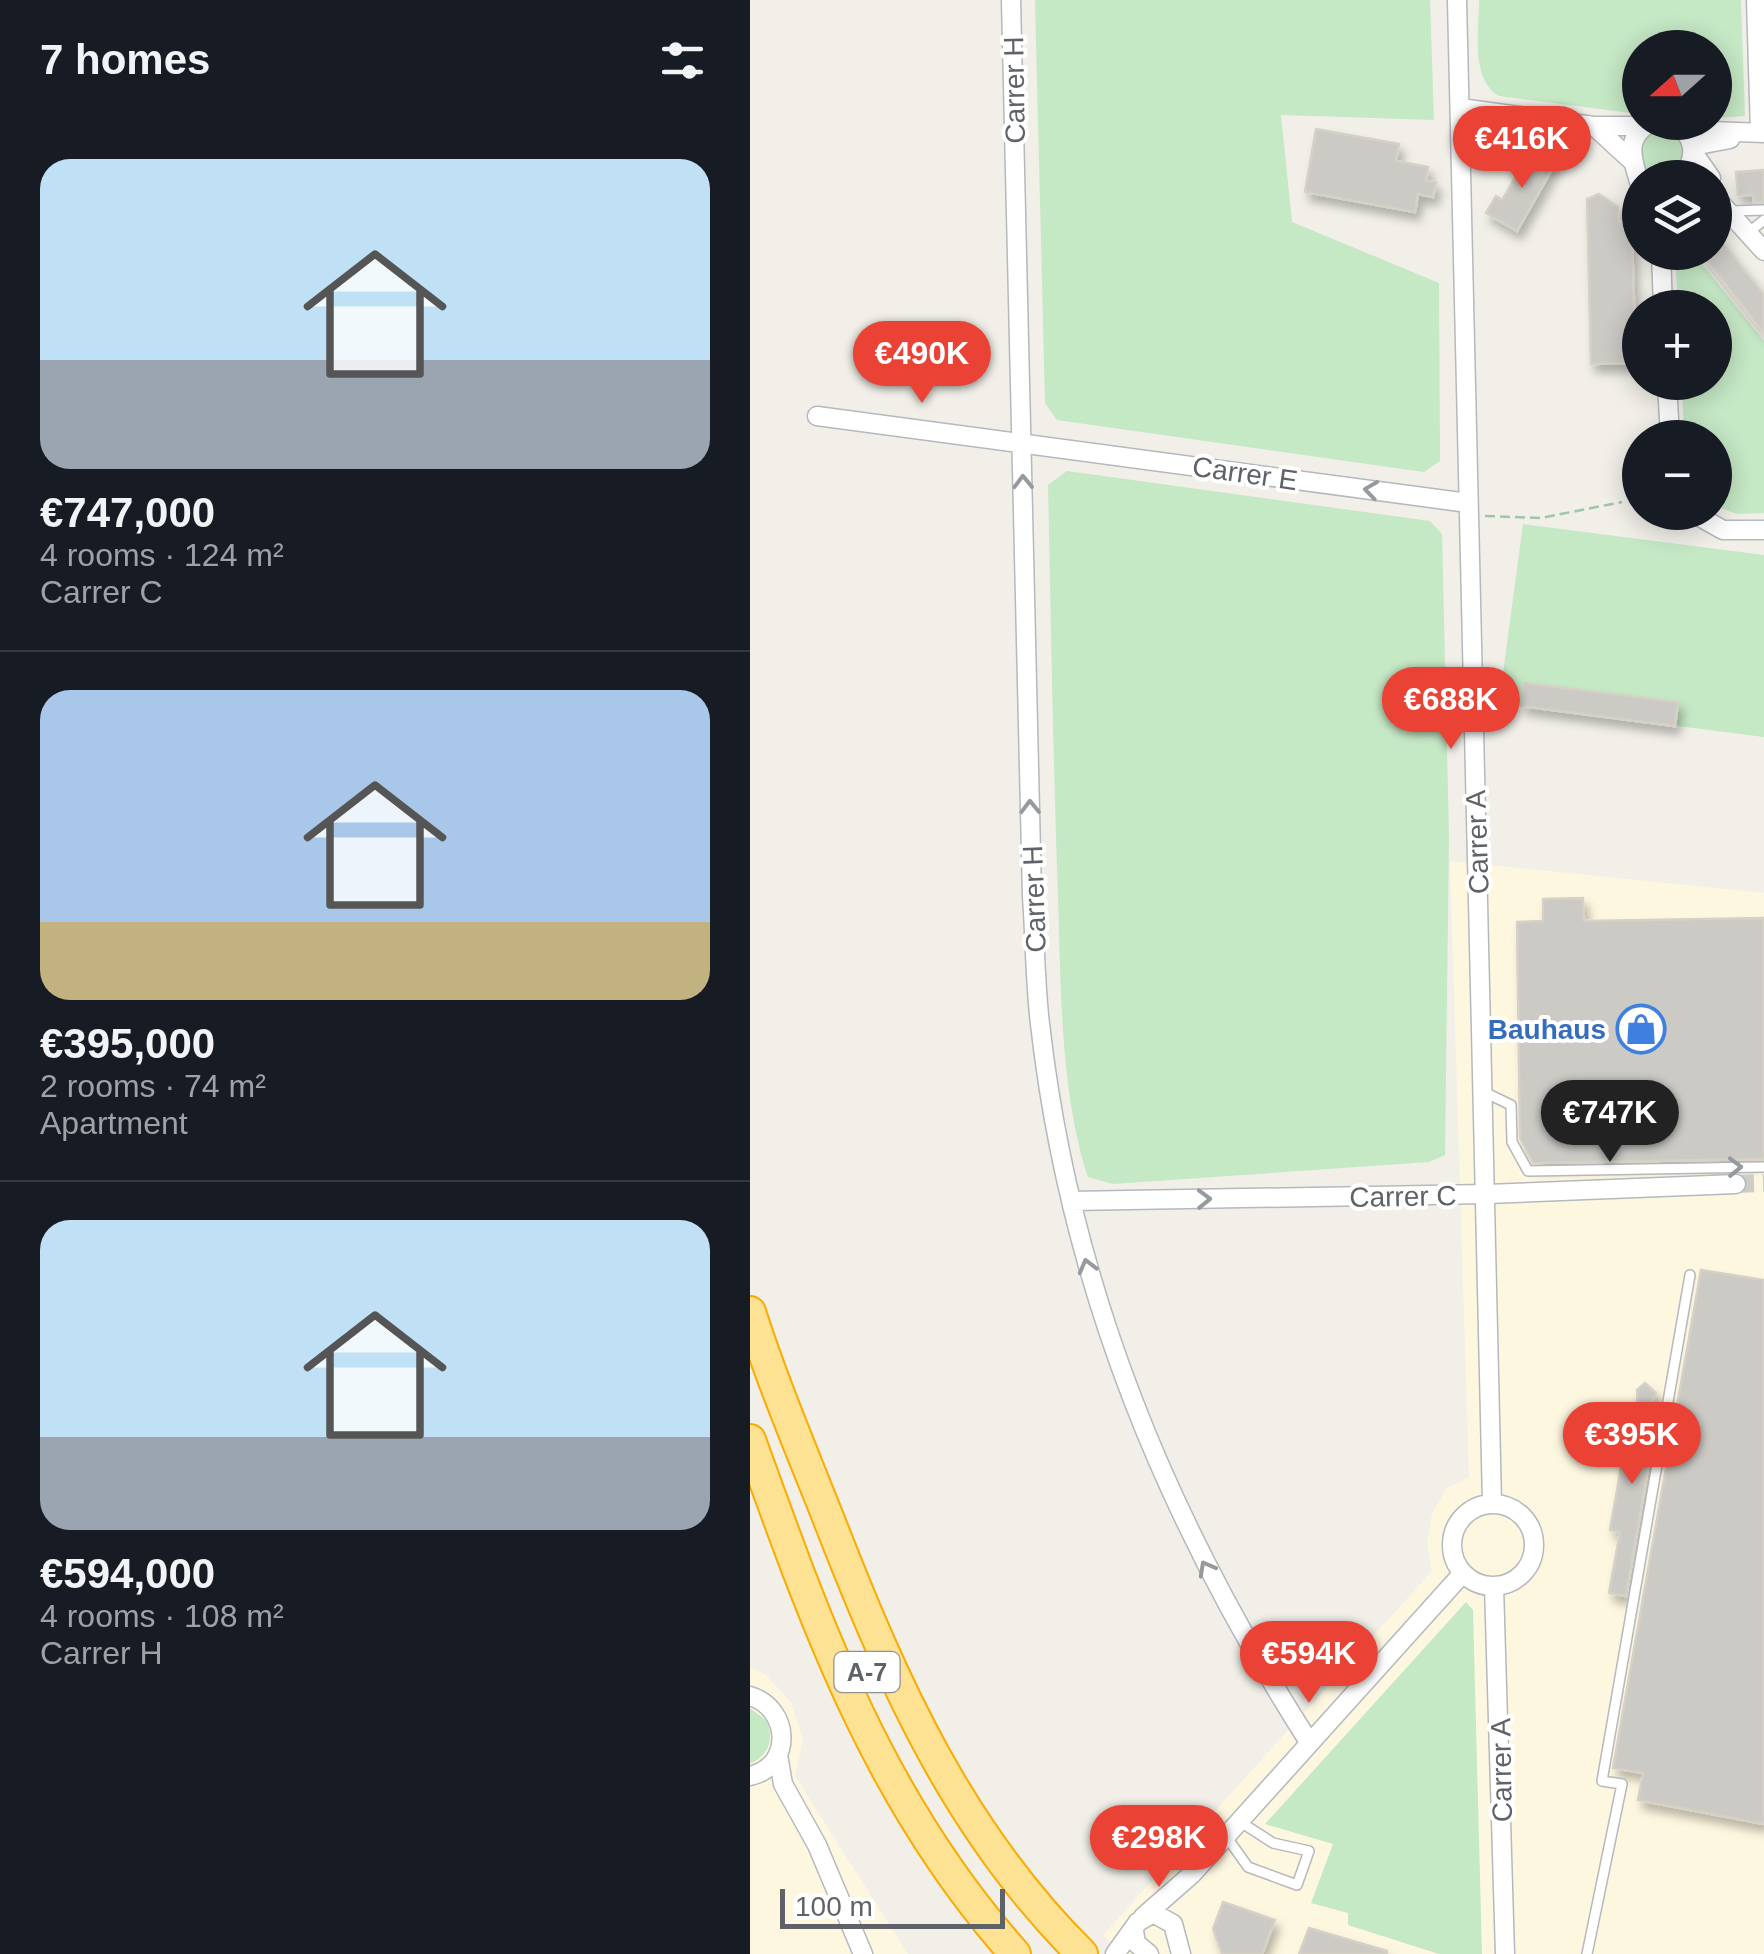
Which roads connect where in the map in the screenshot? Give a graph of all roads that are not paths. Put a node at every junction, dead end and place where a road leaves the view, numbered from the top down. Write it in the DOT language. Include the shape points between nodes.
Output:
graph roads {
  1 [pos="1012,0"];
  2 [pos="1457,0"];
  3 [pos="1756,0"];
  4 [pos="1460,108"];
  5 [pos="1622,125"];
  6 [pos="1594,126"];
  7 [pos="1762,133"];
  8 [pos="1732,135"];
  9 [pos="1627,160"];
  10 [pos="1764,210"];
  11 [pos="1732,211"];
  12 [pos="1732,212"];
  13 [pos="1764,220"];
  14 [pos="1749,232"];
  15 [pos="1764,251"];
  16 [pos="817,416"];
  17 [pos="1022,443"];
  18 [pos="1468,509"];
  19 [pos="1732,530"];
  20 [pos="1764,530"];
  21 [pos="1484,1092"];
  22 [pos="1764,1167"];
  23 [pos="1736,1184"];
  24 [pos="1486,1194"];
  25 [pos="1071,1202"];
  26 [pos="1690,1275"];
  27 [pos="750,1312"];
  28 [pos="750,1353"];
  29 [pos="750,1440"];
  30 [pos="750,1480"];
  31 [pos="1492,1504"];
  32 [pos="1463,1573"];
  33 [pos="1494,1586"];
  34 [pos="750,1696"];
  35 [pos="1309,1742"];
  36 [pos="778,1755"];
  37 [pos="751,1776"];
  38 [pos="796,1808"];
  39 [pos="1239,1821"];
  40 [pos="1226,1836"];
  41 [pos="1192,1874"];
  42 [pos="1139,1924"];
  43 [pos="1176,1938"];
  44 [pos="864,1954"];
  45 [pos="988,1954"];
  46 [pos="1015,1954"];
  47 [pos="1054,1954"];
  48 [pos="1082,1954"];
  49 [pos="1115,1954"];
  50 [pos="1134,1954"];
  51 [pos="1147,1954"];
  52 [pos="1161,1954"];
  53 [pos="1505,1954"];
  54 [pos="1587,1954"];
  1 -- 17 [label="street, Carrer H"];
  2 -- 4 [label="street, Carrer A"];
  3 -- 7 [label="street"];
  4 -- 6 [label="street"];
  4 -- 18 [label="street, Carrer A"];
  5 -- 6 [label="street"];
  6 -- 9 [label="street"];
  7 -- 8 [label="street"];
  10 -- 11 [label="lane"];
  12 -- 14 [label="street"];
  13 -- 14 [label="lane"];
  14 -- 15 [label="street"];
  16 -- 17 [label="street, Carrer E"];
  18 -- 17 [label="street, Carrer E, one-way"];
  25 -- 17 [label="street, Carrer H, one-way" via="1039,1022"];
  18 -- 21 [label="street, Carrer A"];
  19 -- 20 [label="street"];
  21 -- 22 [label="lane, one-way" via="1511,1105 1512,1142 1528,1171"];
  21 -- 24 [label="street, Carrer A"];
  23 -- 24 [label="street, Carrer C"];
  25 -- 24 [label="street, Carrer C, one-way"];
  24 -- 31 [label="street, Carrer A"];
  35 -- 25 [label="street, Carrer H, one-way" via="1196,1550 1131,1405"];
  26 -- 54 [label="lane" via="1602,1781 1622,1784"];
  27 -- 48 [label="highway" via="912,1720 972,1824"];
  28 -- 47 [label="highway, A-7" via="838,1601 899,1740 961,1843"];
  29 -- 46 [label="highway, A-7" via="813,1613 868,1738 928,1843"];
  30 -- 45 [label="highway" via="852,1753 911,1855"];
  31 -- 32 [label="street" via="1468,1512 1454,1532 1452,1552"];
  31 -- 33 [label="street" via="1521,1514 1534,1540 1526,1571"];
  32 -- 33 [label="street"];
  32 -- 35 [label="street"];
  33 -- 53 [label="street, Carrer A"];
  34 -- 36 [label="street" via="777,1715"];
  35 -- 39 [label="street"];
  36 -- 37 [label="street"];
  36 -- 38 [label="street"];
  37 -- 38 [label="street"];
  38 -- 44 [label="street"];
  39 -- 40 [label="street"];
  39 -- 40 [label="lane" via="1273,1843 1310,1851 1298,1885 1248,1867"];
  40 -- 41 [label="street"];
  41 -- 42 [label="street"];
  41 -- 43 [label="street"];
  42 -- 43 [label="street" via="1160,1914"];
  42 -- 49 [label="street"];
  42 -- 51 [label="street" via="1136,1944"];
  43 -- 52 [label="street"];
  50 -- 51 [label="street"];
}
